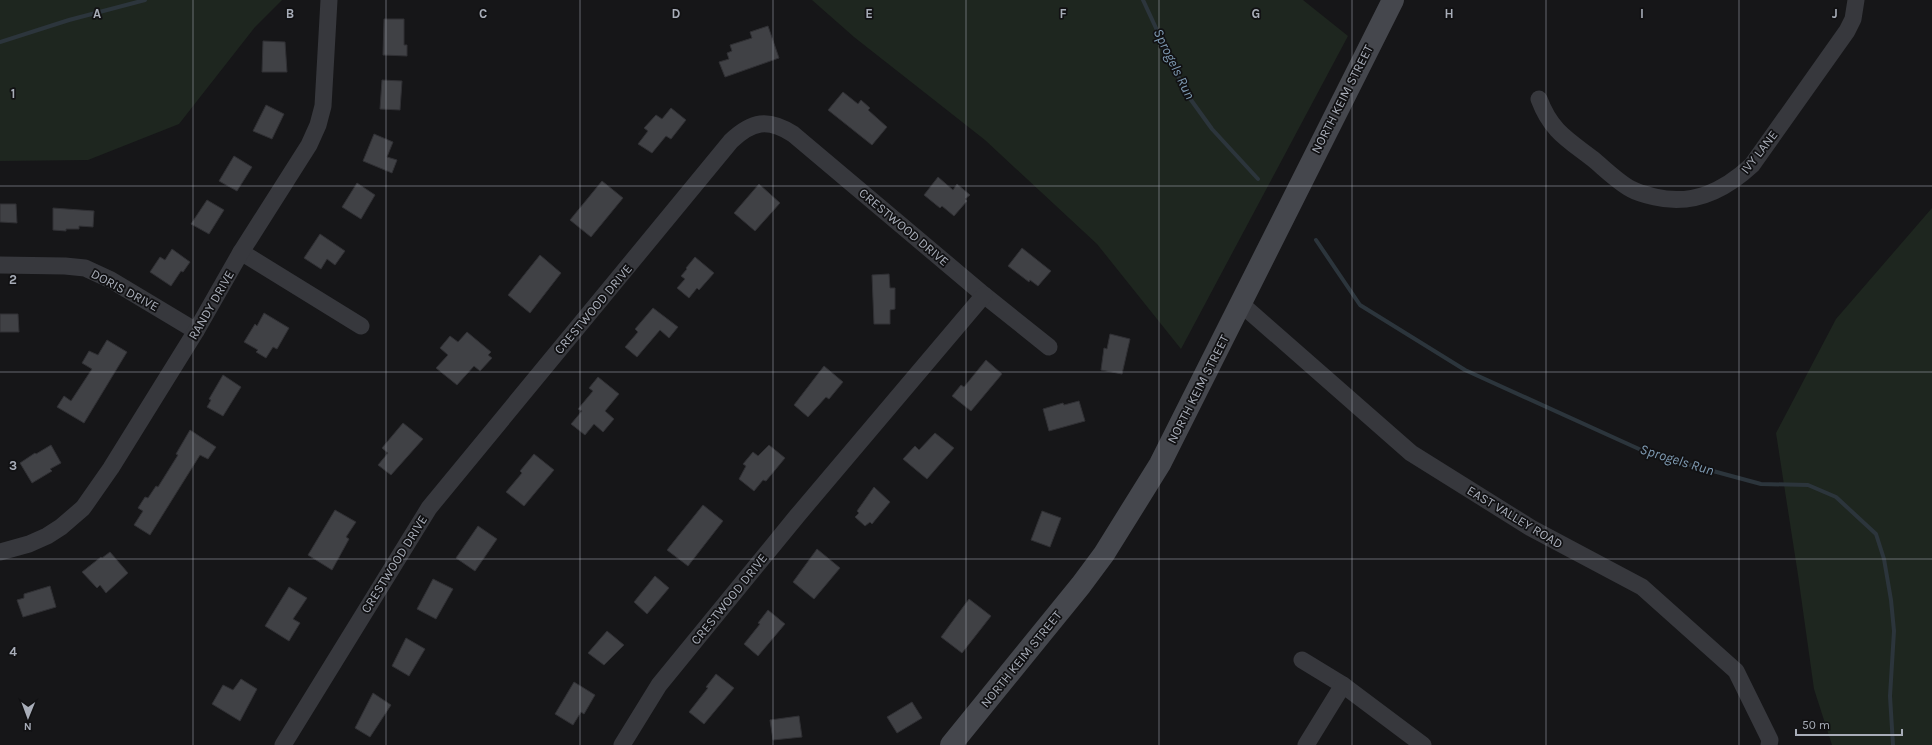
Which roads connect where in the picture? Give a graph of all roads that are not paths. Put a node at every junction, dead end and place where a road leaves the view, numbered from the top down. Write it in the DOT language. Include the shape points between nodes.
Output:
graph roads {
  1 [pos="329,0"];
  2 [pos="1393,0"];
  3 [pos="1856,0"];
  4 [pos="1539,99"];
  5 [pos="241,252"];
  6 [pos="0,264"];
  7 [pos="984,295"];
  8 [pos="1240,303"];
  9 [pos="361,326"];
  10 [pos="196,331"];
  11 [pos="1049,347"];
  12 [pos="0,552"];
  13 [pos="1302,660"];
  14 [pos="1343,685"];
  15 [pos="1770,743"];
  16 [pos="283,745"];
  17 [pos="622,745"];
  18 [pos="950,745"];
  19 [pos="1306,745"];
  20 [pos="1423,745"];
  1 -- 5 [label="street, RANDY DRIVE" via="323,106 318,125 309,145"];
  2 -- 8 [label="street, NORTH KEIM STREET"];
  3 -- 4 [label="street, IVY LANE" via="1853,19 1847,31 1752,165 1738,178 1714,192 1676,201 1646,195 1632,189 1557,131 1546,116"];
  5 -- 9 [label="street"];
  5 -- 10 [label="street, RANDY DRIVE"];
  6 -- 10 [label="street, DORIS DRIVE" via="85,268 112,280"];
  7 -- 11 [label="street, CRESTWOOD DRIVE"];
  7 -- 16 [label="street, CRESTWOOD DRIVE" via="793,134 778,126 764,123 744,130 731,141 429,508"];
  7 -- 17 [label="street, CRESTWOOD DRIVE" via="797,516 659,685"];
  8 -- 15 [label="street, EAST VALLEY ROAD" via="1411,453 1531,528 1642,587 1736,671"];
  8 -- 18 [label="street, NORTH KEIM STREET" via="1160,464 1126,522 1081,585"];
  10 -- 12 [label="street, RANDY DRIVE" via="111,468 83,508 47,536"];
  13 -- 14 [label="street"];
  14 -- 19 [label="street"];
  14 -- 20 [label="street"];
}
